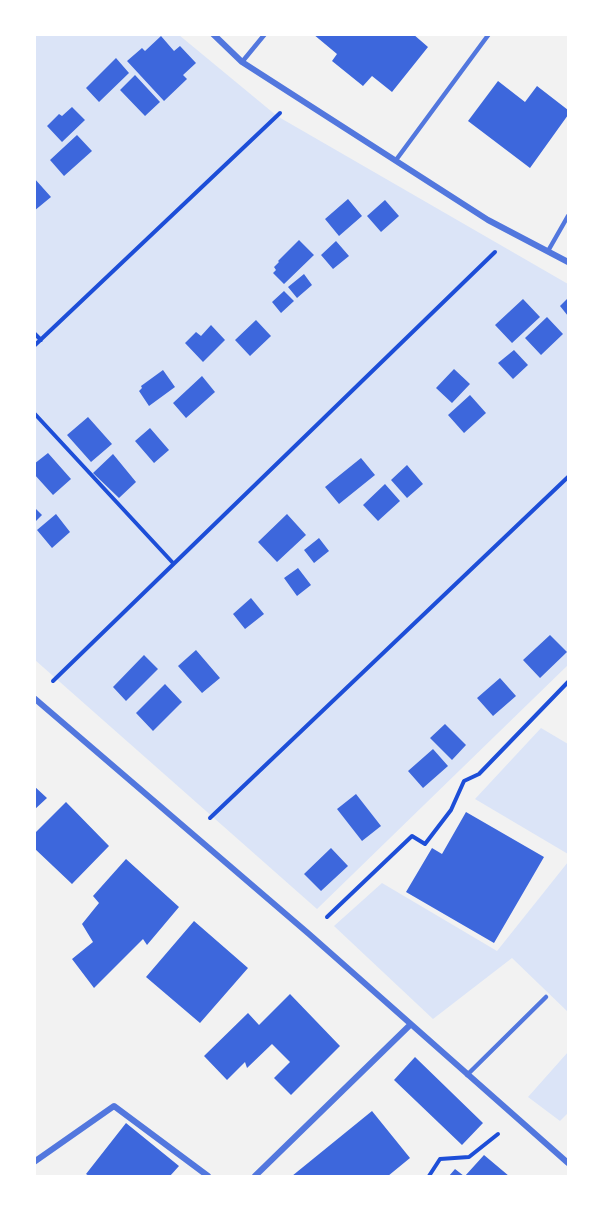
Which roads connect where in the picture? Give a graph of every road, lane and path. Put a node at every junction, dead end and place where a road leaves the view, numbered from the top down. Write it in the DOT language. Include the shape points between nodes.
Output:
graph roads {
  1 [pos="213,34"];
  2 [pos="265,34"];
  3 [pos="489,34"];
  4 [pos="242,62"];
  5 [pos="296,96"];
  6 [pos="396,160"];
  7 [pos="568,216"];
  8 [pos="514,233"];
  9 [pos="548,251"];
  10 [pos="568,262"];
  11 [pos="34,333"];
  12 [pos="41,340"];
  13 [pos="34,346"];
  14 [pos="34,413"];
  15 [pos="568,477"];
  16 [pos="173,562"];
  17 [pos="568,682"];
  18 [pos="34,698"];
  19 [pos="192,835"];
  20 [pos="309,934"];
  21 [pos="546,997"];
  22 [pos="410,1025"];
  23 [pos="467,1075"];
  24 [pos="518,1119"];
  25 [pos="34,1162"];
  26 [pos="568,1163"];
  27 [pos="208,1176"];
  28 [pos="255,1176"];
  29 [pos="429,1176"];
  1 -- 4 [label="street"];
  2 -- 4 [label="lane"];
  3 -- 6 [label="lane"];
  4 -- 5 [label="street"];
  5 -- 6 [label="street"];
  5 -- 12 [label="path"];
  6 -- 8 [label="street"];
  7 -- 9 [label="lane"];
  8 -- 9 [label="street"];
  8 -- 16 [label="path"];
  9 -- 10 [label="street"];
  11 -- 12 [label="path"];
  12 -- 13 [label="path"];
  14 -- 16 [label="path"];
  15 -- 19 [label="path"];
  16 -- 18 [label="path"];
  17 -- 20 [label="path" via="479,774 464,781 451,810 425,844 412,836"];
  18 -- 19 [label="street"];
  19 -- 20 [label="street"];
  20 -- 22 [label="street"];
  21 -- 23 [label="lane"];
  22 -- 23 [label="street"];
  22 -- 28 [label="street"];
  23 -- 24 [label="street"];
  24 -- 26 [label="street"];
  24 -- 29 [label="path" via="469,1157 440,1159"];
  25 -- 27 [label="street" via="114,1106"];
}
